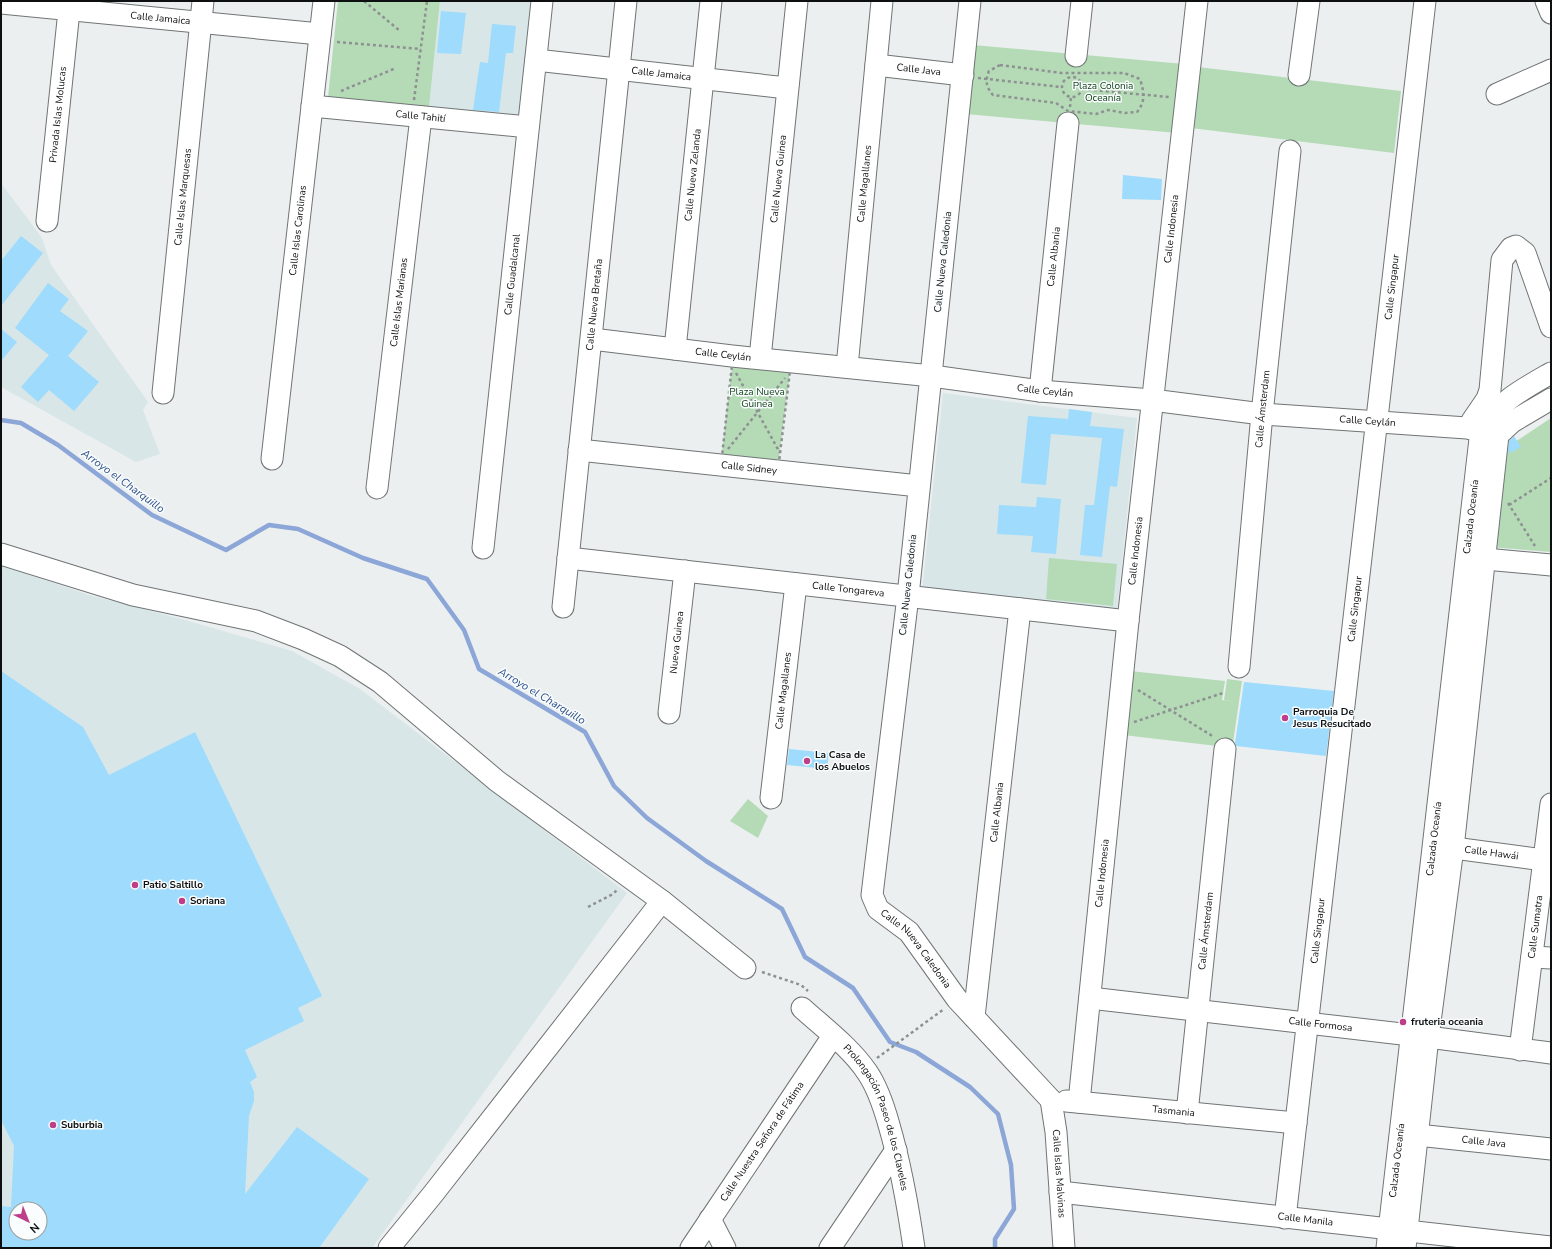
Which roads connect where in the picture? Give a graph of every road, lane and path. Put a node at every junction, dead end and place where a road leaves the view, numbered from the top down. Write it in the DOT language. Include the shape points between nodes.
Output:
graph roads {
  1 [pos="203,1"];
  2 [pos="324,1"];
  3 [pos="364,1"];
  4 [pos="427,1"];
  5 [pos="542,1"];
  6 [pos="626,1"];
  7 [pos="711,1"];
  8 [pos="798,1"];
  9 [pos="882,1"];
  10 [pos="970,1"];
  11 [pos="1082,1"];
  12 [pos="1197,1"];
  13 [pos="1309,1"];
  14 [pos="1425,1"];
  15 [pos="1546,1"];
  16 [pos="1,3"];
  17 [pos="70,5"];
  18 [pos="1551,13"];
  19 [pos="201,22"];
  20 [pos="400,31"];
  21 [pos="320,34"];
  22 [pos="420,49"];
  23 [pos="1076,56"];
  24 [pos="536,60"];
  25 [pos="876,65"];
  26 [pos="396,68"];
  27 [pos="619,70"];
  28 [pos="1551,70"];
  29 [pos="1299,75"];
  30 [pos="969,76"];
  31 [pos="704,79"];
  32 [pos="986,79"];
  33 [pos="1061,87"];
  34 [pos="787,88"];
  35 [pos="1082,88"];
  36 [pos="335,94"];
  37 [pos="1497,94"];
  38 [pos="1144,95"];
  39 [pos="1071,97"];
  40 [pos="1170,97"];
  41 [pos="312,106"];
  42 [pos="421,117"];
  43 [pos="1069,117"];
  44 [pos="528,127"];
  45 [pos="1290,151"];
  46 [pos="47,221"];
  47 [pos="1551,327"];
  48 [pos="592,338"];
  49 [pos="675,349"];
  50 [pos="760,358"];
  51 [pos="732,360"];
  52 [pos="848,367"];
  53 [pos="790,371"];
  54 [pos="1551,372"];
  55 [pos="932,376"];
  56 [pos="1040,391"];
  57 [pos="162,393"];
  58 [pos="1551,399"];
  59 [pos="1152,400"];
  60 [pos="757,412"];
  61 [pos="1262,414"];
  62 [pos="1376,422"];
  63 [pos="1482,431"];
  64 [pos="580,450"];
  65 [pos="780,454"];
  66 [pos="272,460"];
  67 [pos="722,460"];
  68 [pos="1551,478"];
  69 [pos="919,486"];
  70 [pos="377,488"];
  71 [pos="1505,498"];
  72 [pos="1509,504"];
  73 [pos="1504,508"];
  74 [pos="483,548"];
  75 [pos="1,554"];
  76 [pos="568,558"];
  77 [pos="1485,559"];
  78 [pos="1548,565"];
  79 [pos="685,571"];
  80 [pos="796,584"];
  81 [pos="908,596"];
  82 [pos="563,607"];
  83 [pos="1020,609"];
  84 [pos="1128,621"];
  85 [pos="1239,667"];
  86 [pos="1135,688"];
  87 [pos="1223,693"];
  88 [pos="1171,710"];
  89 [pos="669,713"];
  90 [pos="1131,723"];
  91 [pos="1221,744"];
  92 [pos="771,798"];
  93 [pos="1551,804"];
  94 [pos="1432,845"];
  95 [pos="1453,848"];
  96 [pos="1547,860"];
  97 [pos="629,877"];
  98 [pos="662,901"];
  99 [pos="588,907"];
  100 [pos="1541,958"];
  101 [pos="745,968"];
  102 [pos="1090,998"];
  103 [pos="950,1004"];
  104 [pos="802,1008"];
  105 [pos="1197,1011"];
  106 [pos="974,1017"];
  107 [pos="1307,1024"];
  108 [pos="833,1036"];
  109 [pos="1419,1036"];
  110 [pos="1520,1050"];
  111 [pos="1551,1053"];
  112 [pos="882,1055"];
  113 [pos="1051,1100"];
  114 [pos="1079,1102"];
  115 [pos="1187,1113"];
  116 [pos="1296,1123"];
  117 [pos="1416,1135"];
  118 [pos="1551,1149"];
  119 [pos="896,1150"];
  120 [pos="1060,1192"];
  121 [pos="1285,1218"];
  122 [pos="710,1219"];
  123 [pos="1397,1239"];
  124 [pos="1501,1245"];
  125 [pos="1551,1247"];
  126 [pos="389,1248"];
  127 [pos="691,1248"];
  128 [pos="725,1248"];
  129 [pos="830,1248"];
  130 [pos="914,1248"];
  131 [pos="1064,1248"];
  1 -- 19 [label="street, Calle Islas Marquesas"];
  2 -- 21 [label="street, Calle Islas Carolinas"];
  3 -- 20 [label="path"];
  4 -- 22 [label="path"];
  5 -- 24 [label="street, Calle Guadalcanal"];
  6 -- 27 [label="street, Calle Nueva Bretaña"];
  7 -- 31 [label="street, Calle Nueva Zelanda"];
  8 -- 34 [label="street, Calle Nueva Guinea"];
  9 -- 25 [label="street, Calle Magallanes"];
  10 -- 30 [label="street, Calle Nueva Caledonia"];
  11 -- 23 [label="street"];
  12 -- 59 [label="street, Calle Indonesia"];
  13 -- 29 [label="street"];
  14 -- 62 [label="street, Calle Singapur"];
  15 -- 18 [label="street"];
  16 -- 17 [label="street, Calle Jamaica"];
  17 -- 19 [label="street, Calle Jamaica"];
  17 -- 46 [label="street, Privada Islas Molucas"];
  19 -- 21 [label="street, Calle Jamaica"];
  19 -- 57 [label="street, Calle Islas Marquesas"];
  21 -- 22 [label="path" via="334,41"];
  21 -- 41 [label="street, Calle Islas Carolinas"];
  22 -- 42 [label="path" via="414,105"];
  24 -- 27 [label="street, Calle Jamaica"];
  24 -- 44 [label="street, Calle Guadalcanal"];
  25 -- 30 [label="street, Calle Java"];
  25 -- 52 [label="street, Calle Magallanes"];
  26 -- 36 [label="path"];
  27 -- 31 [label="street, Calle Jamaica"];
  27 -- 48 [label="street, Calle Nueva Bretaña"];
  28 -- 37 [label="street"];
  30 -- 32 [label="path"];
  30 -- 55 [label="street, Calle Nueva Caledonia"];
  31 -- 34 [label="street, Calle Jamaica"];
  31 -- 49 [label="street, Calle Nueva Zelanda"];
  32 -- 33 [label="path"];
  32 -- 38 [label="path" via="989,71 1000,65 1062,73 1124,73 1140,79"];
  32 -- 43 [label="path" via="987,89 993,95 1056,103"];
  33 -- 35 [label="path" via="1073,76 1082,83"];
  33 -- 39 [label="path" via="1065,94"];
  34 -- 50 [label="street, Calle Nueva Guinea"];
  35 -- 38 [label="path"];
  35 -- 39 [label="path" via="1077,95"];
  38 -- 40 [label="path"];
  38 -- 43 [label="path" via="1137,112 1108,110"];
  39 -- 43 [label="path"];
  41 -- 42 [label="street, Calle Tahití"];
  41 -- 66 [label="street, Calle Islas Carolinas"];
  42 -- 44 [label="street, Calle Tahití"];
  42 -- 70 [label="street, Calle Islas Marianas"];
  43 -- 56 [label="street, Calle Albania"];
  44 -- 74 [label="street, Calle Guadalcanal"];
  45 -- 61 [label="street, Calle Ámsterdam"];
  47 -- 63 [label="street, Calzada Oceanía" via="1529,260 1522,249 1516,246 1511,248 1502,260"];
  48 -- 49 [label="street, Calle Ceylán"];
  48 -- 64 [label="street, Calle Nueva Bretaña"];
  49 -- 51 [label="street, Calle Ceylán"];
  50 -- 51 [label="street, Calle Ceylán"];
  50 -- 52 [label="street, Calle Ceylán"];
  51 -- 53 [label="path"];
  51 -- 60 [label="path"];
  51 -- 67 [label="path"];
  52 -- 55 [label="street, Calle Ceylán"];
  53 -- 60 [label="path"];
  53 -- 65 [label="path"];
  54 -- 63 [label="street" via="1506,401 1490,416"];
  55 -- 56 [label="street, Calle Ceylán"];
  55 -- 69 [label="street, Calle Nueva Caledonia"];
  56 -- 59 [label="street, Calle Ceylán"];
  58 -- 63 [label="street" via="1512,422"];
  59 -- 61 [label="street, Calle Ceylán"];
  59 -- 84 [label="street, Calle Indonesia"];
  60 -- 65 [label="path"];
  60 -- 67 [label="path"];
  61 -- 62 [label="street, Calle Ceylán"];
  61 -- 85 [label="street, Calle Ámsterdam"];
  62 -- 63 [label="street, Calle Ceylán"];
  62 -- 107 [label="street, Calle Singapur"];
  63 -- 77 [label="street, Calzada Oceanía"];
  63 -- 94 [label="street, Calzada Oceanía"];
  64 -- 67 [label="street, Calle Sidney"];
  64 -- 76 [label="street, Calle Nueva Bretaña"];
  65 -- 67 [label="path" via="779,462"];
  67 -- 69 [label="street, Calle Sidney"];
  68 -- 72 [label="path"];
  69 -- 81 [label="street, Calle Nueva Caledonia"];
  71 -- 72 [label="path"];
  72 -- 73 [label="path"];
  72 -- 78 [label="path"];
  75 -- 97 [label="street" via="133,595 256,622 322,647 380,682 497,781"];
  76 -- 79 [label="street, Calle Tongareva"];
  76 -- 82 [label="street, Calle Nueva Bretaña"];
  77 -- 78 [label="street"];
  77 -- 95 [label="street, Calzada Oceanía"];
  79 -- 80 [label="street, Calle Tongareva"];
  79 -- 89 [label="street, Nueva Guinea"];
  80 -- 81 [label="street, Calle Tongareva"];
  80 -- 92 [label="street, Calle Magallanes"];
  81 -- 83 [label="street, Calle Tongareva"];
  81 -- 106 [label="street, Calle Nueva Caledonia" via="872,895 878,909 910,932 957,999"];
  83 -- 84 [label="street, Calle Tongareva"];
  83 -- 106 [label="street, Calle Albania"];
  84 -- 102 [label="street, Calle Indonesia"];
  86 -- 88 [label="path"];
  87 -- 88 [label="path"];
  88 -- 90 [label="path"];
  88 -- 91 [label="path"];
  91 -- 105 [label="street, Calle Ámsterdam"];
  93 -- 96 [label="street, Calle Sumatra"];
  94 -- 95 [label="street, Calle Hawái"];
  94 -- 109 [label="street, Calzada Oceanía"];
  95 -- 96 [label="street, Calle Hawái"];
  95 -- 109 [label="street, Calzada Oceanía"];
  96 -- 100 [label="street, Calle Sumatra"];
  97 -- 98 [label="street"];
  97 -- 99 [label="path" via="613,894"];
  98 -- 101 [label="street"];
  98 -- 126 [label="street"];
  100 -- 110 [label="street, Calle Sumatra"];
  102 -- 105 [label="street, Calle Formosa"];
  102 -- 114 [label="street, Calle Indonesia"];
  103 -- 112 [label="path"];
  104 -- 108 [label="street, Prolongación Paseo de los Claveles"];
  105 -- 107 [label="street, Calle Formosa"];
  105 -- 115 [label="street, Calle Ámsterdam"];
  106 -- 113 [label="street, Calle Nueva Caledonia"];
  107 -- 109 [label="street, Calle Formosa"];
  107 -- 116 [label="street, Calle Singapur"];
  108 -- 119 [label="street, Prolongación Paseo de los Claveles" via="854,1056 875,1086"];
  108 -- 122 [label="street, Calle Nuestra Señora de Fátima"];
  109 -- 110 [label="street, Calle Formosa"];
  109 -- 117 [label="street, Calzada Oceanía"];
  109 -- 123 [label="street, Calzada Oceanía"];
  110 -- 111 [label="street, Calle Formosa"];
  113 -- 114 [label="street, Tasmania"];
  113 -- 120 [label="street, Calle Islas Malvinas"];
  114 -- 115 [label="street, Tasmania"];
  115 -- 116 [label="street, Tasmania"];
  116 -- 121 [label="street, Calle Singapur"];
  117 -- 118 [label="street, Calle Java"];
  117 -- 123 [label="street, Calzada Oceanía"];
  119 -- 129 [label="street"];
  119 -- 130 [label="street, Prolongación Paseo de los Claveles"];
  120 -- 121 [label="street, Calle Manila"];
  120 -- 131 [label="street, Calle Islas Malvinas"];
  121 -- 123 [label="street, Calle Manila"];
  122 -- 127 [label="street, Calle Nuestra Señora de Fátima"];
  122 -- 128 [label="street"];
  123 -- 124 [label="street, Calle Manila"];
  124 -- 125 [label="street, Calle Manila"];
}
